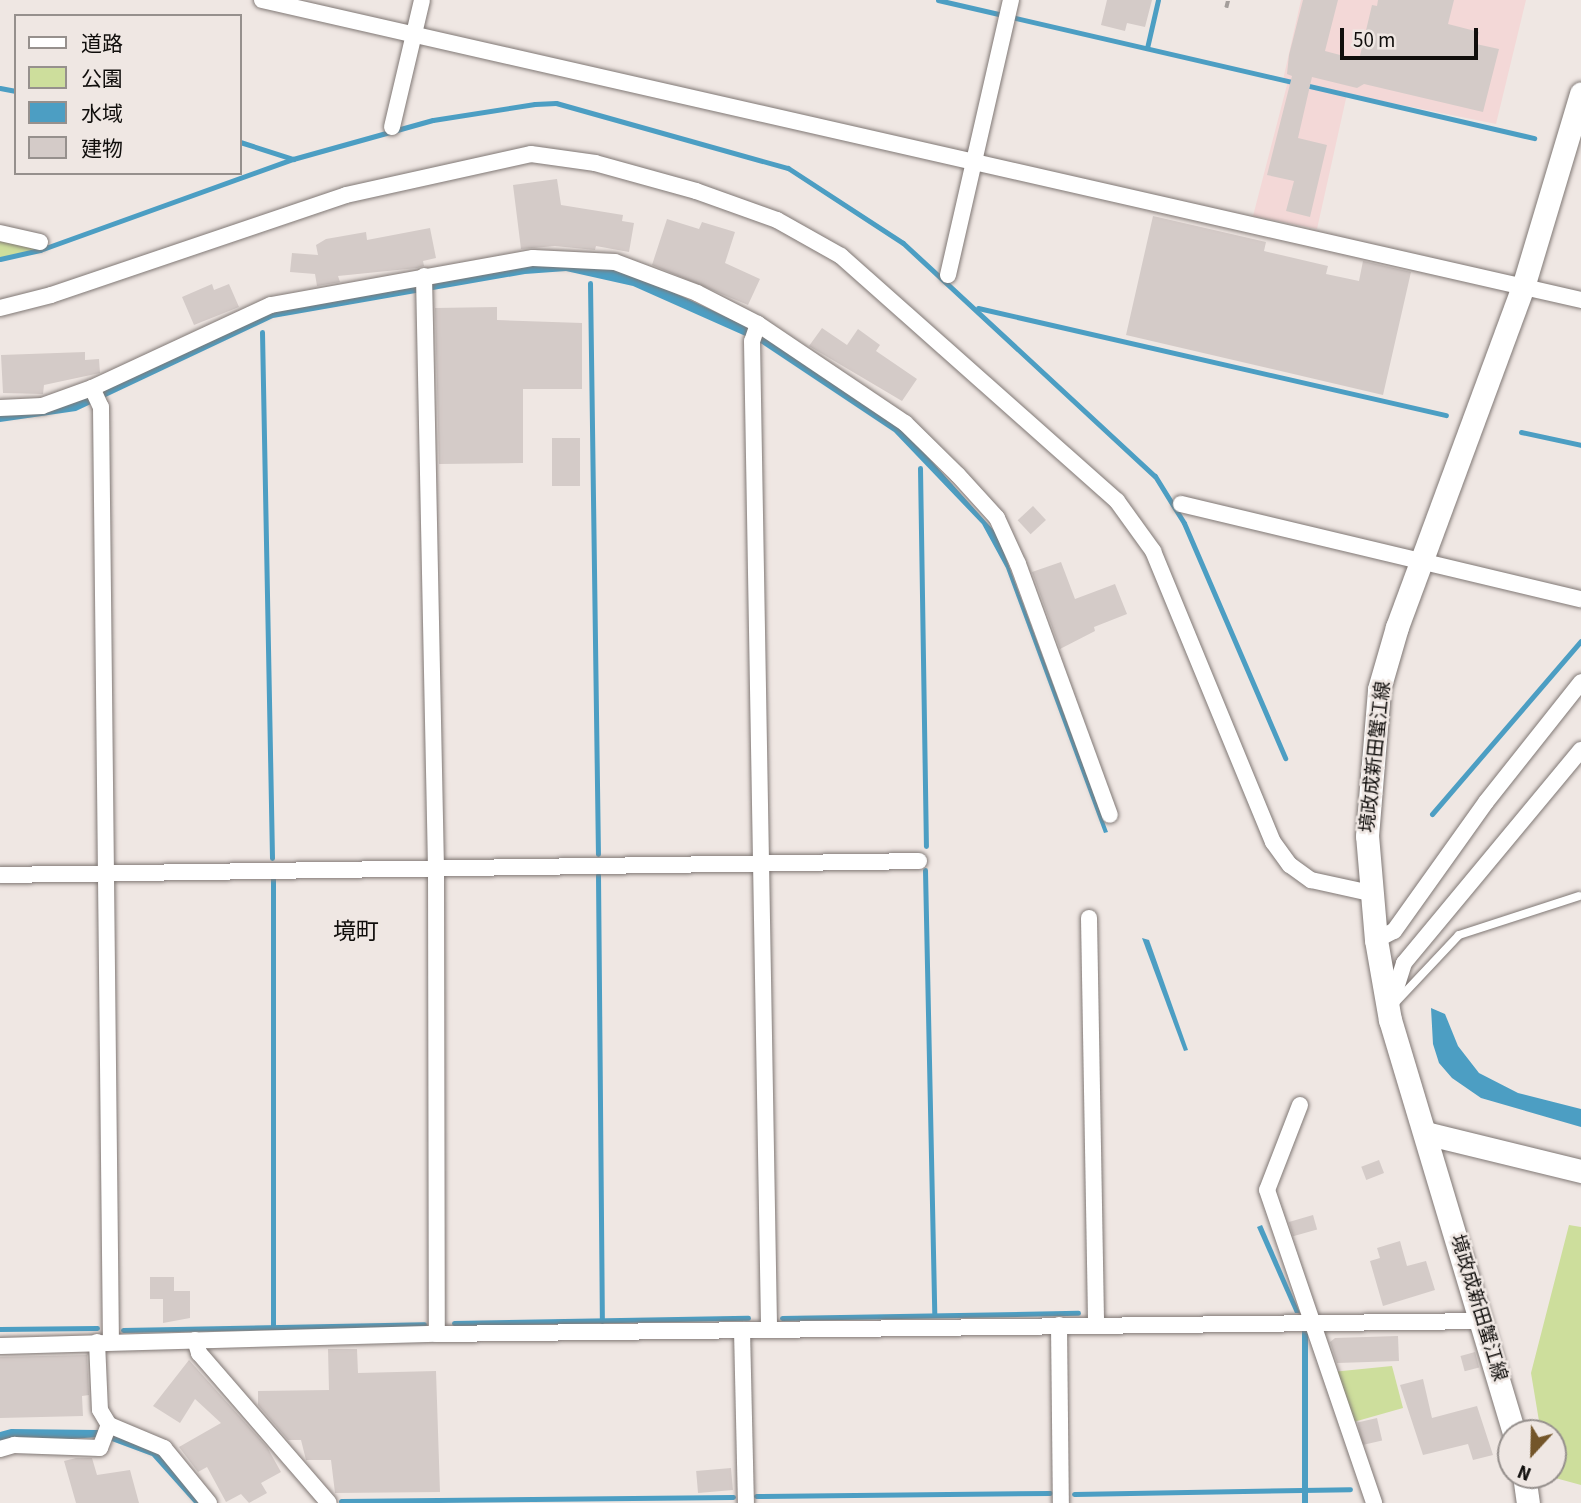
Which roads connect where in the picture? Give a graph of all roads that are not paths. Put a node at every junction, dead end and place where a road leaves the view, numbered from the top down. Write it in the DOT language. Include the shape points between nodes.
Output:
graph roads {
  1 [pos="262,0"];
  2 [pos="422,0"];
  3 [pos="1009,11"];
  4 [pos="414,35"];
  5 [pos="1581,94"];
  6 [pos="392,127"];
  7 [pos="974,159"];
  8 [pos="0,233"];
  9 [pos="40,242"];
  10 [pos="948,275"];
  11 [pos="424,284"];
  12 [pos="1523,287"];
  13 [pos="1581,300"];
  14 [pos="0,308"];
  15 [pos="755,331"];
  16 [pos="96,396"];
  17 [pos="0,408"];
  18 [pos="1181,503"];
  19 [pos="1419,560"];
  20 [pos="1581,599"];
  21 [pos="1581,681"];
  22 [pos="1581,750"];
  23 [pos="1110,815"];
  24 [pos="919,861"];
  25 [pos="761,863"];
  26 [pos="436,868"];
  27 [pos="107,873"];
  28 [pos="0,875"];
  29 [pos="1370,893"];
  30 [pos="1578,896"];
  31 [pos="1089,918"];
  32 [pos="1376,940"];
  33 [pos="1389,1011"];
  34 [pos="1300,1105"];
  35 [pos="1425,1133"];
  36 [pos="1581,1171"];
  37 [pos="1310,1321"];
  38 [pos="1484,1321"];
  39 [pos="1096,1324"];
  40 [pos="1059,1325"];
  41 [pos="769,1329"];
  42 [pos="742,1330"];
  43 [pos="437,1334"];
  44 [pos="195,1340"];
  45 [pos="104,1342"];
  46 [pos="0,1346"];
  47 [pos="1510,1419"];
  48 [pos="106,1433"];
  49 [pos="0,1449"];
  50 [pos="209,1503"];
  51 [pos="329,1503"];
  52 [pos="746,1503"];
  53 [pos="1061,1503"];
  54 [pos="1374,1503"];
  1 -- 4 [label="street"];
  2 -- 4 [label="street"];
  3 -- 7 [label="street"];
  4 -- 6 [label="street"];
  4 -- 7 [label="street"];
  5 -- 12 [label="main road, 境政成新田蟹江線"];
  7 -- 10 [label="street"];
  7 -- 12 [label="street"];
  8 -- 9 [label="street"];
  11 -- 15 [label="street" via="533,258 615,262 697,293"];
  11 -- 16 [label="street" via="271,305"];
  11 -- 26 [label="street"];
  12 -- 13 [label="street"];
  12 -- 19 [label="main road, 境政成新田蟹江線"];
  14 -- 29 [label="street" via="346,195 531,154 595,163 777,220 841,256 1117,500 1153,551 1273,842 1290,864 1311,880"];
  15 -- 23 [label="street" via="905,423 997,518 1057,664"];
  15 -- 25 [label="street"];
  16 -- 17 [label="street"];
  16 -- 27 [label="street"];
  18 -- 19 [label="street"];
  19 -- 20 [label="street"];
  19 -- 29 [label="main road, 境政成新田蟹江線" via="1379,689 1367,836"];
  21 -- 32 [label="street" via="1486,802 1394,931"];
  22 -- 33 [label="street" via="1404,963"];
  24 -- 25 [label="street"];
  25 -- 26 [label="street"];
  25 -- 41 [label="street"];
  26 -- 27 [label="street"];
  26 -- 43 [label="street"];
  27 -- 28 [label="street"];
  27 -- 45 [label="street"];
  29 -- 32 [label="main road, 境政成新田蟹江線"];
  30 -- 33 [label="lane" via="1459,935"];
  31 -- 39 [label="street"];
  32 -- 33 [label="main road, 境政成新田蟹江線"];
  33 -- 35 [label="main road, 境政成新田蟹江線"];
  34 -- 37 [label="street" via="1267,1190"];
  35 -- 36 [label="main road"];
  35 -- 38 [label="main road, 境政成新田蟹江線"];
  37 -- 38 [label="street"];
  37 -- 39 [label="street"];
  37 -- 54 [label="street"];
  38 -- 47 [label="main road, 境政成新田蟹江線"];
  39 -- 40 [label="street"];
  40 -- 41 [label="street"];
  40 -- 53 [label="street"];
  41 -- 42 [label="street"];
  42 -- 43 [label="street"];
  42 -- 52 [label="street"];
  43 -- 44 [label="street"];
  44 -- 45 [label="street"];
  44 -- 51 [label="street" via="199,1353"];
  45 -- 46 [label="street"];
  45 -- 48 [label="street" via="100,1410"];
  48 -- 49 [label="street" via="100,1448 14,1445"];
  48 -- 50 [label="street" via="164,1448"];
}
